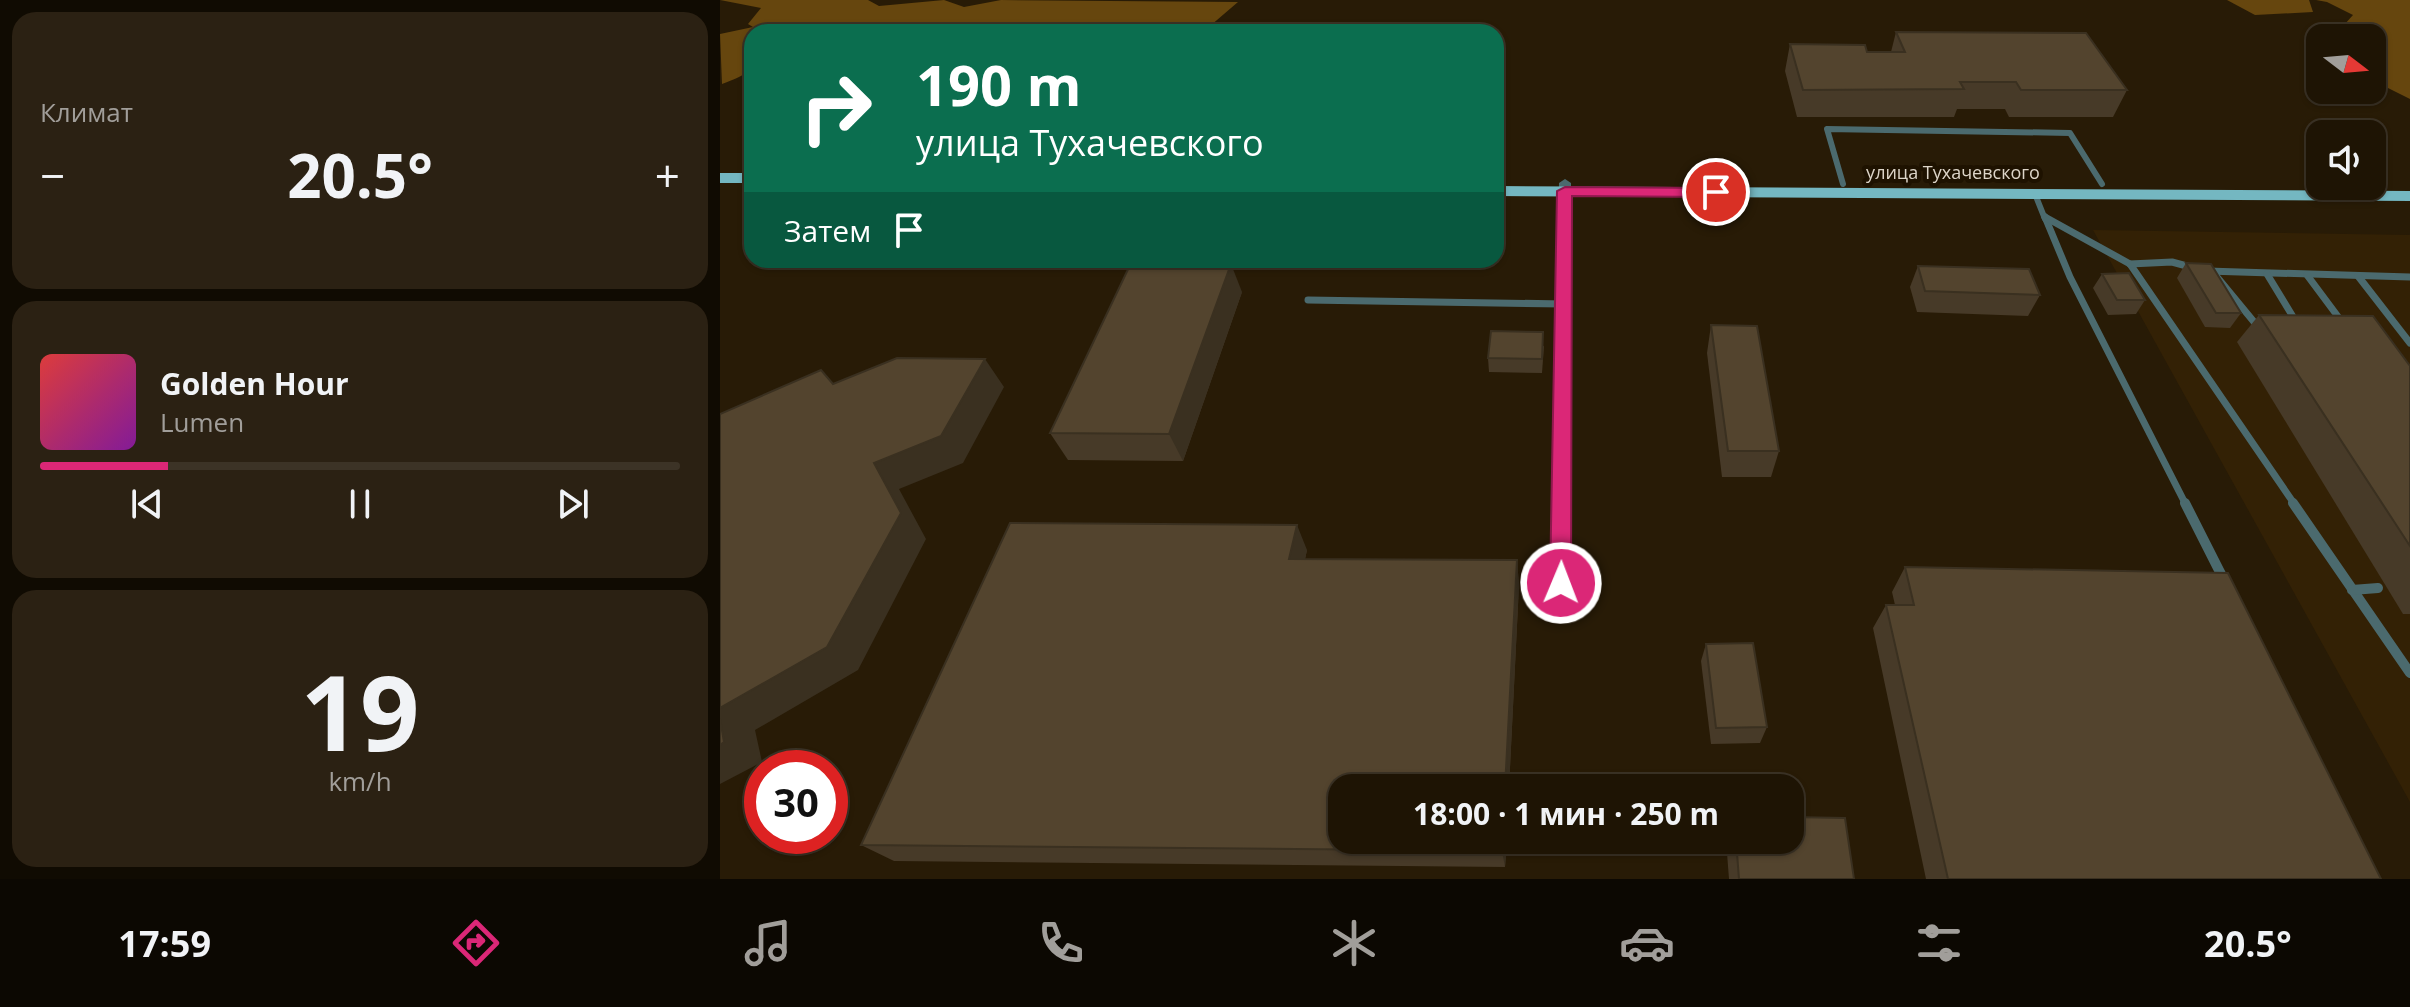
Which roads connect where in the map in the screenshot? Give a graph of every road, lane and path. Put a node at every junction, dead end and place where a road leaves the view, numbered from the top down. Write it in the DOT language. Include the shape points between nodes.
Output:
graph roads {
  1 [pos="720,178"];
  2 [pos="744,178"];
  3 [pos="1504,183"];
  4 [pos="1843,184"];
  5 [pos="2102,184"];
  6 [pos="2306,185"];
  7 [pos="2386,186"];
  8 [pos="2410,186"];
  9 [pos="720,187"];
  10 [pos="744,187"];
  11 [pos="1565,187"];
  12 [pos="1504,191"];
  13 [pos="2035,194"];
  14 [pos="2410,196"];
  15 [pos="2044,217"];
  16 [pos="2130,264"];
  17 [pos="2214,273"];
  18 [pos="2267,274"];
  19 [pos="2307,275"];
  20 [pos="2358,276"];
  21 [pos="2406,277"];
  22 [pos="2410,286"];
  23 [pos="1308,300"];
  24 [pos="1564,304"];
  25 [pos="2344,324"];
  26 [pos="2271,328"];
  27 [pos="2285,328"];
  28 [pos="2410,343"];
  29 [pos="1561,583"];
  30 [pos="2378,588"];
  31 [pos="2352,590"];
  32 [pos="2233,599"];
  33 [pos="2410,673"];
  1 -- 2 [label="main road"];
  3 -- 11 [label="main road, улица Тухачевского"];
  4 -- 5 [label="main road, улица Тухачевского"];
  4 -- 5 [label="lane" via="1827,129 2070,133"];
  4 -- 11 [label="main road, улица Тухачевского"];
  5 -- 6 [label="main road, улица Тухачевского"];
  7 -- 8 [label="main road"];
  9 -- 10 [label="main road"];
  11 -- 12 [label="main road, улица Тухачевского"];
  11 -- 13 [label="main road, улица Тухачевского"];
  11 -- 24 [label="street"];
  13 -- 14 [label="main road, улица Тухачевского"];
  13 -- 15 [label="lane"];
  15 -- 16 [label="lane"];
  15 -- 32 [label="lane"];
  16 -- 17 [label="lane" via="2172,262"];
  16 -- 31 [label="lane"];
  17 -- 18 [label="lane"];
  17 -- 26 [label="lane" via="2257,328"];
  18 -- 19 [label="lane"];
  18 -- 27 [label="lane" via="2300,328"];
  19 -- 20 [label="lane"];
  19 -- 25 [label="lane"];
  20 -- 21 [label="lane"];
  20 -- 28 [label="lane"];
  21 -- 22 [label="lane"];
  23 -- 24 [label="lane"];
  24 -- 29 [label="street"];
  30 -- 31 [label="lane"];
  31 -- 33 [label="lane"];
}
